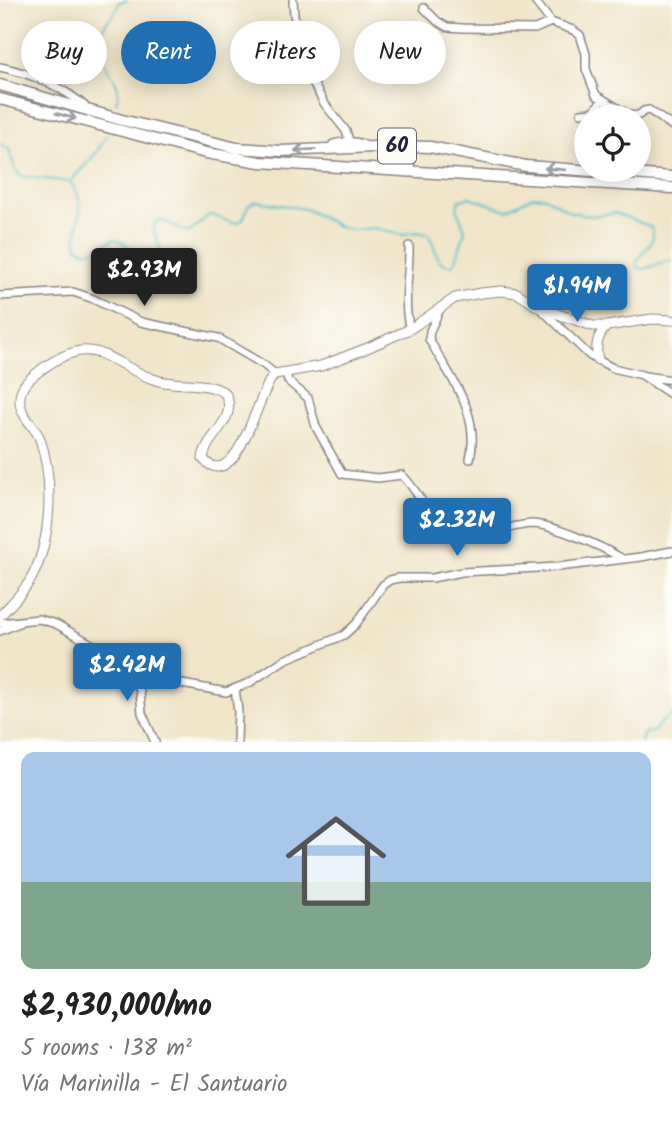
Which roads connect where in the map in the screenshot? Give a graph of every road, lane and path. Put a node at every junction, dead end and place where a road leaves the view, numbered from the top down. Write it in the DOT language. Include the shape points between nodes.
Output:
graph roads {
  1 [pos="293,0"];
  2 [pos="534,0"];
  3 [pos="424,8"];
  4 [pos="551,22"];
  5 [pos="0,66"];
  6 [pos="21,71"];
  7 [pos="47,84"];
  8 [pos="0,85"];
  9 [pos="0,99"];
  10 [pos="603,99"];
  11 [pos="598,105"];
  12 [pos="87,109"];
  13 [pos="672,126"];
  14 [pos="350,143"];
  15 [pos="367,147"];
  16 [pos="331,149"];
  17 [pos="466,153"];
  18 [pos="448,175"];
  19 [pos="672,177"];
  20 [pos="672,188"];
  21 [pos="409,246"];
  22 [pos="0,296"];
  23 [pos="442,306"];
  24 [pos="540,308"];
  25 [pos="672,320"];
  26 [pos="607,326"];
  27 [pos="410,329"];
  28 [pos="598,360"];
  29 [pos="286,372"];
  30 [pos="275,374"];
  31 [pos="642,375"];
  32 [pos="672,380"];
  33 [pos="672,395"];
  34 [pos="470,459"];
  35 [pos="672,551"];
  36 [pos="622,559"];
  37 [pos="0,616"];
  38 [pos="26,619"];
  39 [pos="0,623"];
  40 [pos="0,631"];
  41 [pos="110,655"];
  42 [pos="235,689"];
  43 [pos="155,742"];
  44 [pos="237,742"];
  1 -- 14 [label="street" via="312,83"];
  2 -- 4 [label="street"];
  3 -- 4 [label="street" via="437,22 462,29 535,29"];
  4 -- 10 [label="street" via="580,34 592,87"];
  5 -- 6 [label="street"];
  7 -- 12 [label="street"];
  8 -- 12 [label="highway, 60"];
  9 -- 18 [label="highway, 60, one-way" via="232,158"];
  10 -- 11 [label="street"];
  10 -- 13 [label="street" via="631,116 649,110"];
  16 -- 12 [label="highway, 60, one-way" via="237,148"];
  14 -- 15 [label="street" via="362,142"];
  14 -- 16 [label="street" via="336,143"];
  15 -- 16 [label="highway, 60"];
  15 -- 17 [label="highway, 60"];
  17 -- 18 [label="highway" via="408,150 399,155 402,167"];
  19 -- 17 [label="highway, 60, one-way" via="526,166"];
  18 -- 20 [label="highway, 60"];
  21 -- 27 [label="street" via="406,307"];
  22 -- 30 [label="street" via="73,292 141,322 218,338"];
  23 -- 24 [label="main road" via="463,295 501,291 523,296"];
  23 -- 27 [label="main road"];
  23 -- 34 [label="street" via="429,339 464,397 472,428"];
  24 -- 26 [label="main road" via="583,324"];
  24 -- 28 [label="street"];
  25 -- 26 [label="main road"];
  26 -- 28 [label="main road" via="596,345"];
  27 -- 29 [label="main road" via="328,363"];
  28 -- 31 [label="street"];
  29 -- 30 [label="main road"];
  29 -- 36 [label="street" via="288,381 308,398 316,427 342,474 402,475 425,508 449,531 487,533 540,525"];
  30 -- 37 [label="main road" via="265,386 240,447 226,464 217,466 203,456 228,414 228,398 218,389 153,379 106,354 85,350 60,358 27,382 20,406 42,445 49,513 31,579"];
  31 -- 32 [label="street"];
  31 -- 33 [label="street"];
  35 -- 36 [label="street"];
  36 -- 42 [label="street" via="390,580 344,635 284,660"];
  38 -- 39 [label="street"];
  38 -- 40 [label="street"];
  38 -- 41 [label="street" via="56,624"];
  41 -- 42 [label="street" via="182,684 226,692"];
  41 -- 43 [label="street" via="136,682 142,713"];
  42 -- 44 [label="street"];
}
